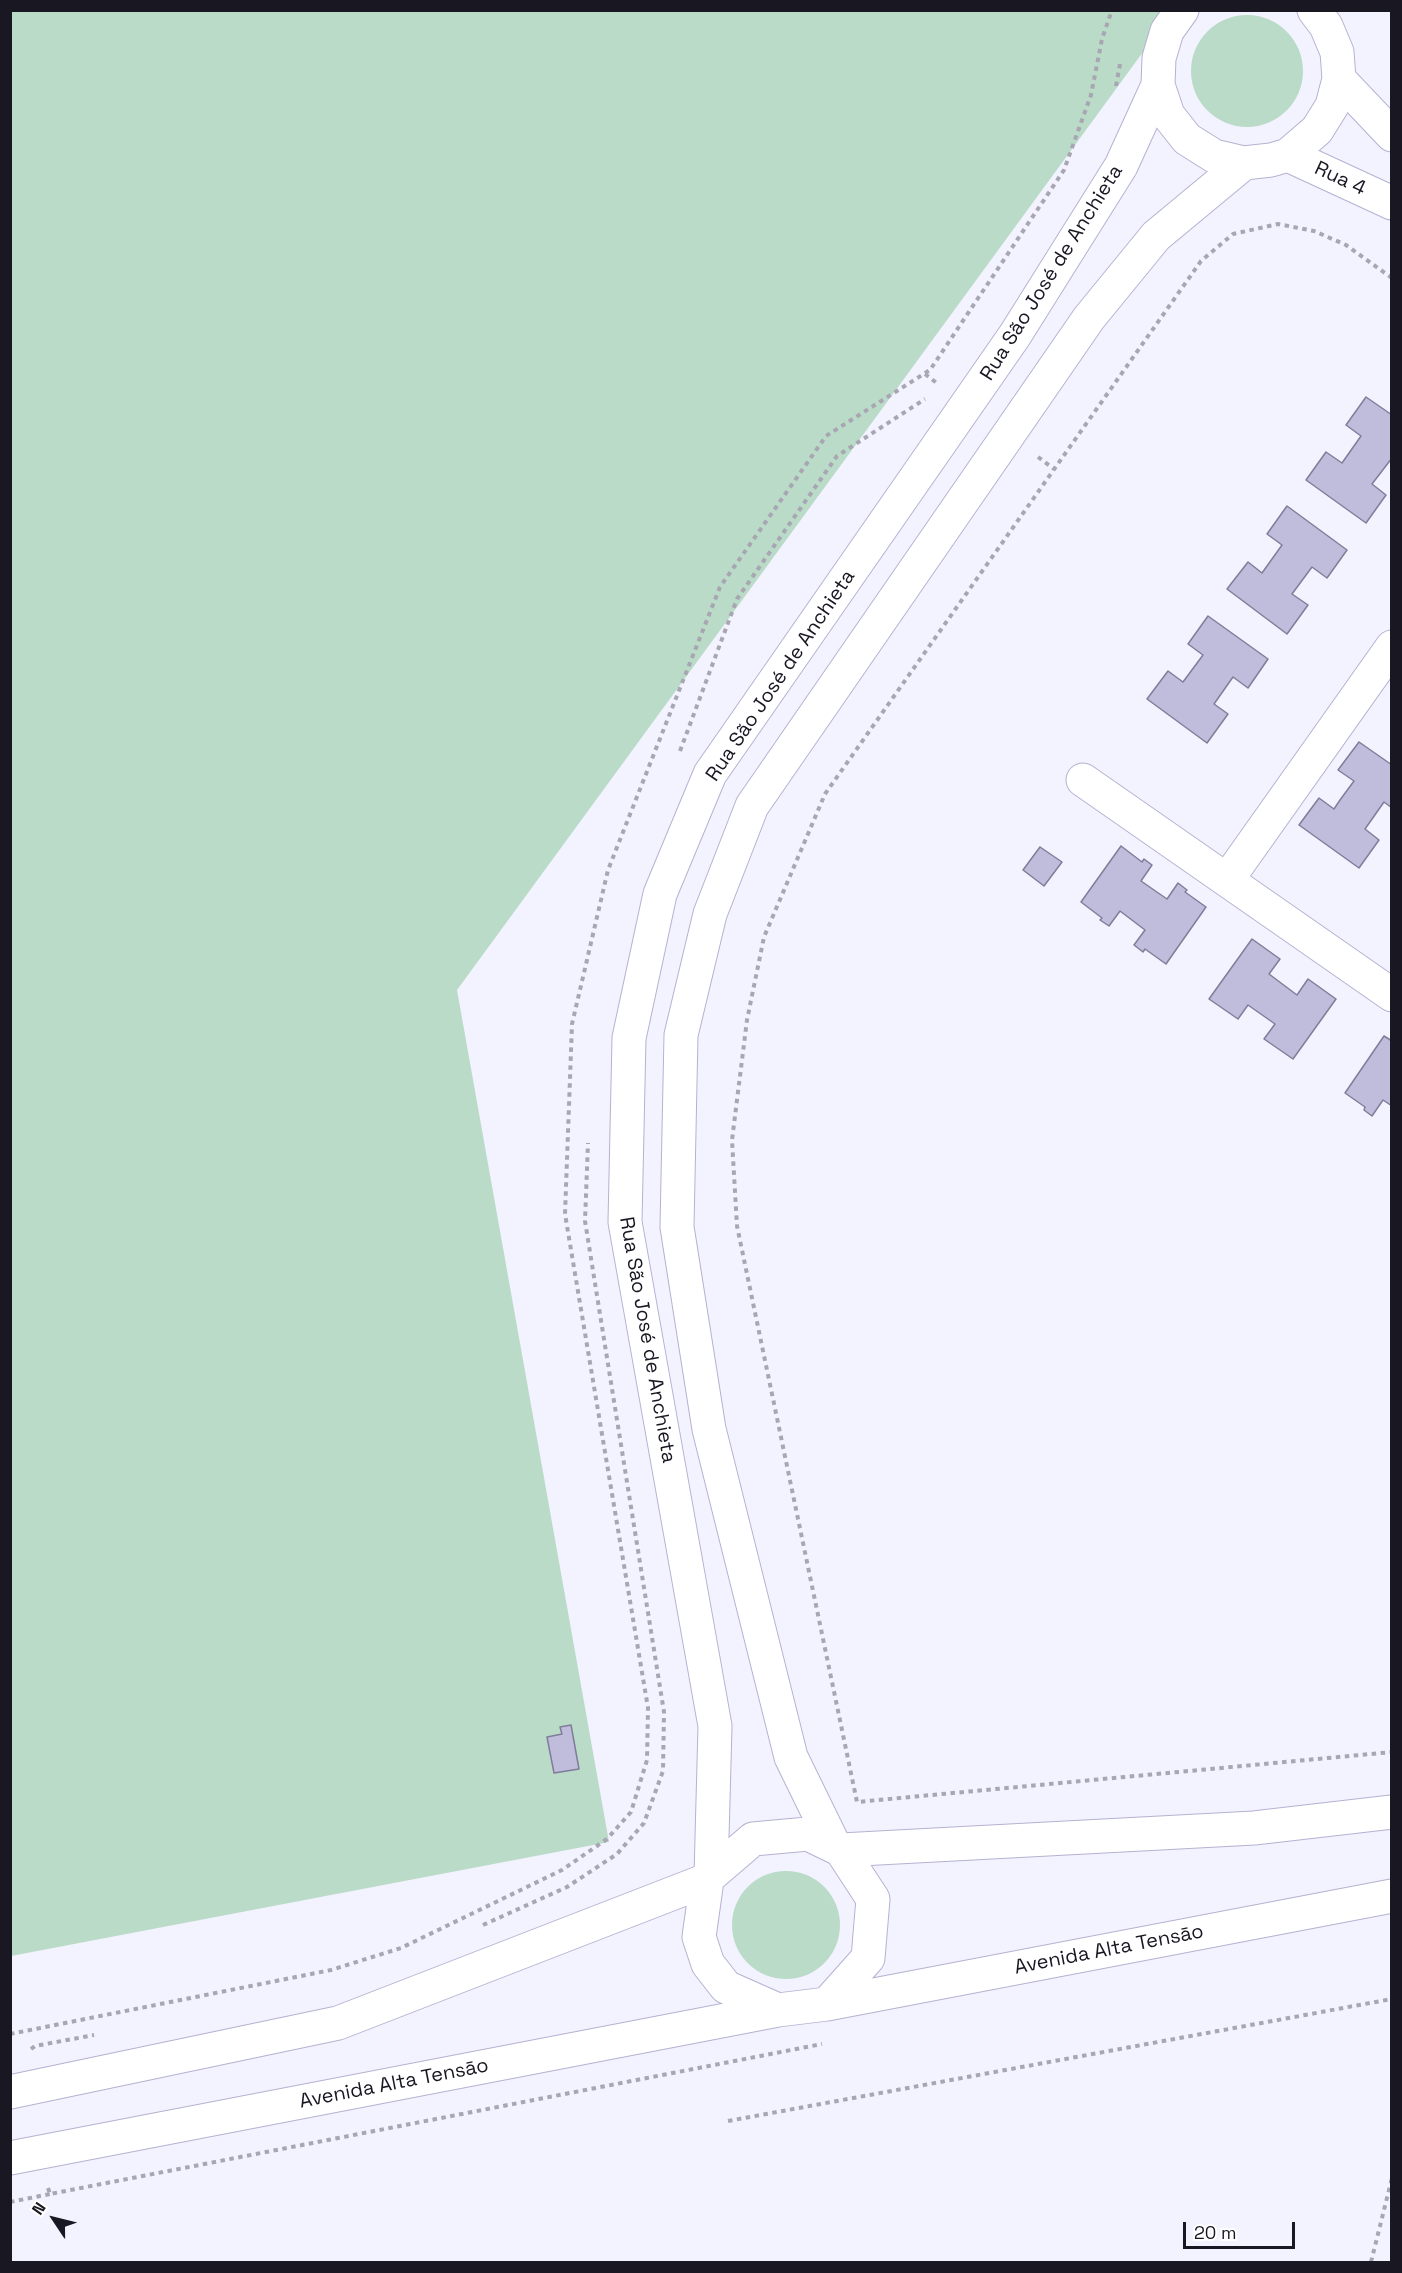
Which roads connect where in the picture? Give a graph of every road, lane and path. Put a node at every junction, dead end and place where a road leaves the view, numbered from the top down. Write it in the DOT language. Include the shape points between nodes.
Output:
graph roads {
  1 [pos="1182,10"];
  2 [pos="1314,10"];
  3 [pos="1346,10"];
  4 [pos="1338,66"];
  5 [pos="1158,85"];
  6 [pos="1392,135"];
  7 [pos="1288,155"];
  8 [pos="1244,163"];
  9 [pos="1392,203"];
  10 [pos="1392,278"];
  11 [pos="1392,646"];
  12 [pos="1083,780"];
  13 [pos="1227,880"];
  14 [pos="1392,994"];
  15 [pos="1392,1752"];
  16 [pos="1392,1812"];
  17 [pos="837,1848"];
  18 [pos="709,1878"];
  19 [pos="1392,1896"];
  20 [pos="1392,1999"];
  21 [pos="827,2004"];
  22 [pos="778,2010"];
  23 [pos="826,2043"];
  24 [pos="10,2092"];
  25 [pos="728,2121"];
  26 [pos="10,2158"];
  27 [pos="1392,2178"];
  28 [pos="46,2179"];
  29 [pos="50,2194"];
  30 [pos="10,2202"];
  31 [pos="1371,2262"];
  1 -- 5 [label="street, Rua São José de Anchieta" via="1167,31 1159,58"];
  2 -- 4 [label="street" via="1326,26"];
  3 -- 4 [label="street, Rua São José de Anchieta"];
  4 -- 6 [label="street"];
  4 -- 7 [label="street, Rua São José de Anchieta" via="1332,106 1317,130"];
  5 -- 8 [label="street, Rua São José de Anchieta" via="1168,115 1187,139 1214,156"];
  5 -- 18 [label="street, Rua São José de Anchieta" via="1121,166 1015,336 710,774 660,894 629,1038 624,1222 715,1726"];
  7 -- 8 [label="street, Rua São José de Anchieta"];
  7 -- 9 [label="street, Rua 4"];
  8 -- 17 [label="street" via="1156,236 1089,318 752,806 707,925 681,1035 677,1227 709,1429 791,1757"];
  10 -- 15 [label="path" via="1346,245 1314,231 1278,224 1233,234 1201,261 825,794 764,938 747,1020 732,1140 737,1226 857,1802"];
  11 -- 13 [label="street"];
  12 -- 13 [label="street"];
  13 -- 14 [label="street"];
  16 -- 17 [label="street" via="1254,1828"];
  17 -- 18 [label="street" via="808,1834 753,1839"];
  17 -- 21 [label="street" via="873,1899 868,1958"];
  18 -- 22 [label="street" via="699,1937 708,1964 726,1987"];
  18 -- 24 [label="street" via="338,2024"];
  19 -- 21 [label="street, Avenida Alta Tensāo"];
  20 -- 25 [label="path"];
  21 -- 22 [label="street"];
  22 -- 26 [label="street, Avenida Alta Tensāo"];
  23 -- 29 [label="path"];
  27 -- 31 [label="path"];
  28 -- 29 [label="path"];
  29 -- 30 [label="path"];
}
